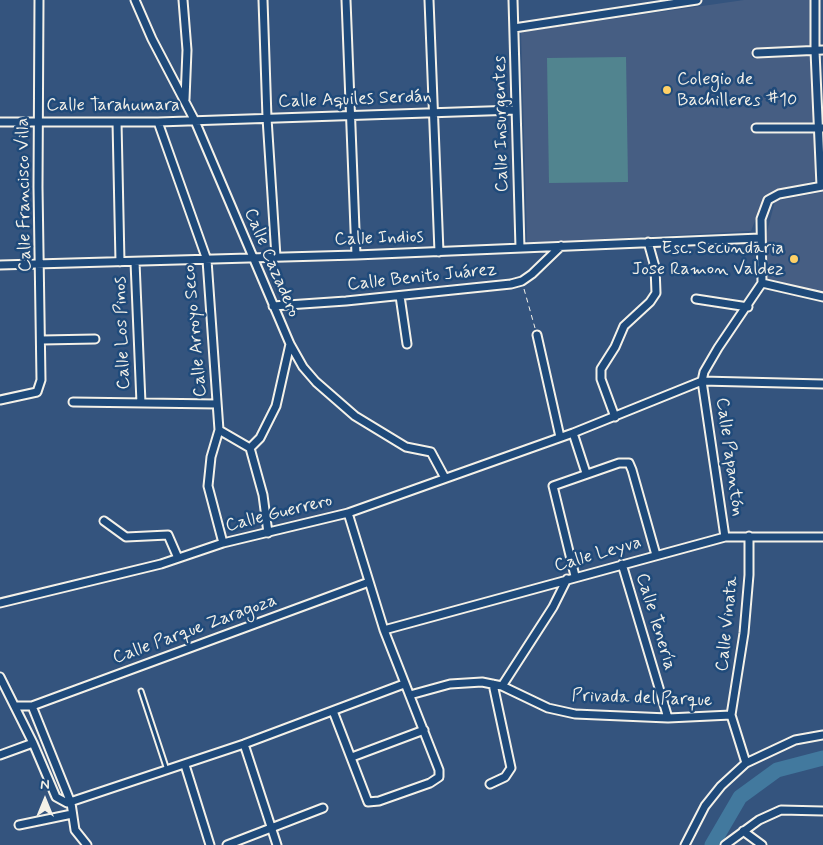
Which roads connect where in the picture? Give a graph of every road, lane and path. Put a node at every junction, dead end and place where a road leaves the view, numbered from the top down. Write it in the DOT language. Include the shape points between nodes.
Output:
graph roads {
  1 [pos="38,0"];
  2 [pos="135,0"];
  3 [pos="183,0"];
  4 [pos="263,0"];
  5 [pos="346,0"];
  6 [pos="429,0"];
  7 [pos="513,0"];
  8 [pos="697,0"];
  9 [pos="815,0"];
  10 [pos="514,28"];
  11 [pos="823,50"];
  12 [pos="814,51"];
  13 [pos="757,53"];
  14 [pos="185,99"];
  15 [pos="516,110"];
  16 [pos="434,113"];
  17 [pos="350,115"];
  18 [pos="267,118"];
  19 [pos="38,121"];
  20 [pos="195,121"];
  21 [pos="0,122"];
  22 [pos="117,122"];
  23 [pos="158,122"];
  24 [pos="756,128"];
  25 [pos="821,128"];
  26 [pos="822,186"];
  27 [pos="760,238"];
  28 [pos="648,242"];
  29 [pos="561,246"];
  30 [pos="520,248"];
  31 [pos="439,252"];
  32 [pos="356,255"];
  33 [pos="276,257"];
  34 [pos="253,258"];
  35 [pos="206,260"];
  36 [pos="120,262"];
  37 [pos="135,262"];
  38 [pos="40,264"];
  39 [pos="0,265"];
  40 [pos="522,281"];
  41 [pos="762,283"];
  42 [pos="400,296"];
  43 [pos="823,297"];
  44 [pos="696,299"];
  45 [pos="273,306"];
  46 [pos="748,307"];
  47 [pos="536,335"];
  48 [pos="95,339"];
  49 [pos="42,340"];
  50 [pos="290,344"];
  51 [pos="407,344"];
  52 [pos="702,381"];
  53 [pos="823,384"];
  54 [pos="0,400"];
  55 [pos="72,402"];
  56 [pos="141,404"];
  57 [pos="216,404"];
  58 [pos="615,417"];
  59 [pos="219,430"];
  60 [pos="572,433"];
  61 [pos="560,437"];
  62 [pos="250,448"];
  63 [pos="586,474"];
  64 [pos="445,478"];
  65 [pos="348,513"];
  66 [pos="104,521"];
  67 [pos="268,533"];
  68 [pos="749,536"];
  69 [pos="725,537"];
  70 [pos="823,537"];
  71 [pos="223,543"];
  72 [pos="656,555"];
  73 [pos="178,558"];
  74 [pos="622,564"];
  75 [pos="575,576"];
  76 [pos="567,579"];
  77 [pos="368,582"];
  78 [pos="0,603"];
  79 [pos="384,630"];
  80 [pos="0,677"];
  81 [pos="404,684"];
  82 [pos="493,684"];
  83 [pos="502,686"];
  84 [pos="141,691"];
  85 [pos="410,695"];
  86 [pos="15,706"];
  87 [pos="32,706"];
  88 [pos="333,710"];
  89 [pos="732,716"];
  90 [pos="668,718"];
  91 [pos="424,730"];
  92 [pos="823,736"];
  93 [pos="34,743"];
  94 [pos="244,744"];
  95 [pos="0,755"];
  96 [pos="352,757"];
  97 [pos="746,763"];
  98 [pos="185,765"];
  99 [pos="168,770"];
  100 [pos="490,784"];
  101 [pos="71,803"];
  102 [pos="323,808"];
  103 [pos="823,810"];
  104 [pos="72,814"];
  105 [pos="19,825"];
  106 [pos="270,828"];
  107 [pos="743,831"];
  108 [pos="87,845"];
  109 [pos="210,845"];
  110 [pos="227,845"];
  111 [pos="277,845"];
  112 [pos="685,845"];
  113 [pos="725,845"];
  114 [pos="762,845"];
  1 -- 19 [label="street, Calle Francisco Villa"];
  2 -- 14 [label="street, Calle Cazadero" via="152,40"];
  3 -- 14 [label="street" via="187,50"];
  4 -- 18 [label="street"];
  5 -- 17 [label="street"];
  6 -- 16 [label="street"];
  7 -- 10 [label="street, Calle Insurgentes"];
  8 -- 10 [label="street"];
  9 -- 12 [label="street"];
  10 -- 15 [label="street, Calle Insurgentes"];
  11 -- 12 [label="street"];
  12 -- 13 [label="street"];
  12 -- 25 [label="street"];
  14 -- 20 [label="street, Calle Cazadero"];
  15 -- 16 [label="street, Calle Aquiles Serdán"];
  15 -- 30 [label="street, Calle Insurgentes"];
  16 -- 17 [label="street, Calle Aquiles Serdán"];
  16 -- 31 [label="street"];
  17 -- 18 [label="street, Calle Aquiles Serdán"];
  17 -- 32 [label="street"];
  18 -- 20 [label="street, Calle Aquiles Serdán"];
  18 -- 33 [label="street"];
  19 -- 21 [label="street, Calle Tarahumara"];
  19 -- 22 [label="street, Calle Tarahumara"];
  19 -- 38 [label="street, Calle Francisco Villa"];
  20 -- 23 [label="street, Calle Tarahumara"];
  20 -- 34 [label="street, Calle Cazadero"];
  22 -- 23 [label="street, Calle Tarahumara"];
  22 -- 36 [label="street, Calle Los Pinos"];
  23 -- 35 [label="street, Calle Arroyo Seco"];
  24 -- 25 [label="street"];
  25 -- 26 [label="street"];
  26 -- 27 [label="street" via="779,194 768,200"];
  27 -- 28 [label="street, Calle Indios"];
  27 -- 41 [label="street"];
  28 -- 29 [label="street, Calle Indios"];
  28 -- 58 [label="street" via="655,267 656,293 624,326 601,369 601,379"];
  29 -- 30 [label="street, Calle Indios"];
  29 -- 40 [label="street, Calle Benito Juárez"];
  30 -- 31 [label="street, Calle Indios"];
  31 -- 32 [label="street, Calle Indios"];
  32 -- 33 [label="street, Calle Indios"];
  33 -- 34 [label="street, Calle Indios"];
  34 -- 35 [label="street, Calle Indios"];
  34 -- 45 [label="street, Calle Cazadero"];
  35 -- 37 [label="street, Calle Indios"];
  35 -- 57 [label="street, Calle Arroyo Seco"];
  36 -- 37 [label="street, Calle Indios"];
  36 -- 38 [label="street, Calle Indios"];
  37 -- 56 [label="street, Calle Los Pinos"];
  38 -- 39 [label="street, Calle Indios"];
  38 -- 49 [label="street, Calle Francisco Villa"];
  40 -- 42 [label="street, Calle Benito Juárez" via="496,287"];
  40 -- 47 [label="path"];
  41 -- 43 [label="street"];
  41 -- 46 [label="street"];
  42 -- 45 [label="street, Calle Benito Juárez"];
  42 -- 51 [label="street"];
  44 -- 46 [label="street"];
  45 -- 50 [label="street, Calle Cazadero"];
  46 -- 52 [label="street" via="718,348"];
  47 -- 61 [label="street"];
  48 -- 49 [label="street"];
  49 -- 54 [label="street, Calle Francisco Villa" via="40,389"];
  50 -- 62 [label="street" via="276,406 263,433"];
  50 -- 64 [label="street, Calle Cazadero" via="316,382 355,416 403,445 431,452"];
  52 -- 53 [label="street, Calle Guerrero"];
  52 -- 58 [label="street, Calle Guerrero"];
  52 -- 69 [label="street, Calle Papantón"];
  55 -- 56 [label="street"];
  56 -- 57 [label="street"];
  57 -- 59 [label="street, Calle Arroyo Seco"];
  58 -- 60 [label="street, Calle Guerrero"];
  59 -- 62 [label="street"];
  59 -- 71 [label="street, Calle Arroyo Seco" via="211,457 208,486"];
  60 -- 61 [label="street, Calle Guerrero"];
  60 -- 63 [label="street"];
  61 -- 64 [label="street, Calle Guerrero"];
  62 -- 67 [label="street" via="263,495"];
  63 -- 72 [label="street" via="629,463"];
  63 -- 75 [label="street" via="552,488"];
  64 -- 65 [label="street, Calle Guerrero"];
  65 -- 67 [label="street, Calle Guerrero"];
  65 -- 77 [label="street"];
  66 -- 73 [label="street" via="126,537 168,535"];
  67 -- 71 [label="street, Calle Guerrero"];
  68 -- 69 [label="street, Calle Leyva"];
  68 -- 70 [label="street, Calle Leyva"];
  68 -- 89 [label="street, Calle Vinata" via="744,633"];
  69 -- 72 [label="street, Calle Leyva"];
  71 -- 73 [label="street, Calle Guerrero"];
  72 -- 74 [label="street, Calle Leyva"];
  73 -- 78 [label="street, Calle Guerrero"];
  74 -- 75 [label="street, Calle Leyva"];
  74 -- 90 [label="street, Calle Tenería"];
  75 -- 76 [label="street, Calle Leyva"];
  76 -- 79 [label="street, Calle Leyva"];
  76 -- 83 [label="street" via="553,607"];
  77 -- 79 [label="street"];
  77 -- 87 [label="street, Calle Parque Zaragoza"];
  79 -- 81 [label="street"];
  80 -- 86 [label="street"];
  81 -- 85 [label="street"];
  81 -- 88 [label="street"];
  82 -- 83 [label="street, Privada del Parque"];
  82 -- 85 [label="street, Privada del Parque" via="466,682"];
  82 -- 100 [label="street" via="511,768 505,777"];
  83 -- 90 [label="street, Privada del Parque" via="561,712"];
  84 -- 99 [label="lane"];
  85 -- 91 [label="street"];
  86 -- 87 [label="street"];
  86 -- 93 [label="street"];
  87 -- 101 [label="street"];
  88 -- 94 [label="street"];
  88 -- 96 [label="street"];
  89 -- 90 [label="street, Privada del Parque"];
  89 -- 97 [label="street"];
  91 -- 96 [label="street"];
  91 -- 96 [label="street" via="439,770 439,777 430,783 368,802"];
  92 -- 97 [label="street" via="795,740"];
  93 -- 95 [label="street"];
  93 -- 101 [label="street" via="56,797"];
  94 -- 98 [label="street"];
  94 -- 106 [label="street"];
  97 -- 112 [label="street" via="705,806"];
  98 -- 99 [label="street"];
  98 -- 109 [label="street"];
  99 -- 101 [label="street"];
  101 -- 104 [label="street"];
  102 -- 106 [label="street"];
  103 -- 107 [label="street" via="781,810"];
  104 -- 105 [label="street"];
  104 -- 108 [label="street" via="75,830"];
  106 -- 110 [label="street"];
  106 -- 111 [label="street"];
  107 -- 113 [label="street"];
  107 -- 114 [label="street"];
}
